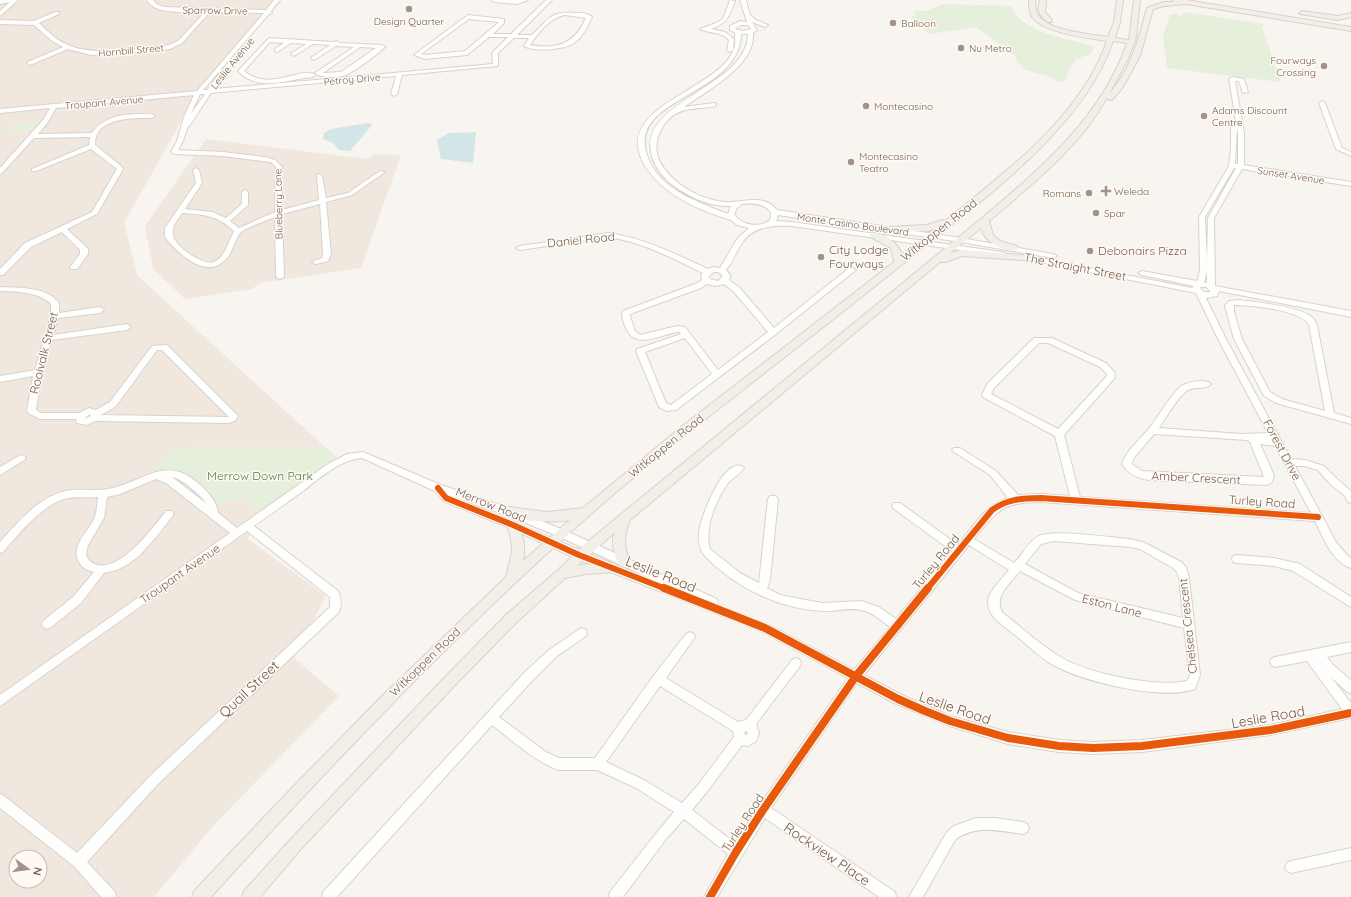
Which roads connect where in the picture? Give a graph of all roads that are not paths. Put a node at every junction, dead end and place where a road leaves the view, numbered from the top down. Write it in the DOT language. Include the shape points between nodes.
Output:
graph roads {
  1 [pos="15,0"];
  2 [pos="150,0"];
  3 [pos="277,0"];
  4 [pos="284,0"];
  5 [pos="494,0"];
  6 [pos="525,0"];
  7 [pos="549,0"];
  8 [pos="743,0"];
  9 [pos="1043,0"];
  10 [pos="1175,0"];
  11 [pos="732,1"];
  12 [pos="1120,1"];
  13 [pos="0,2"];
  14 [pos="1033,2"];
  15 [pos="1136,2"];
  16 [pos="1198,3"];
  17 [pos="210,10"];
  18 [pos="269,11"];
  19 [pos="746,12"];
  20 [pos="57,13"];
  21 [pos="0,14"];
  22 [pos="1351,15"];
  23 [pos="0,22"];
  24 [pos="1118,22"];
  25 [pos="1351,22"];
  26 [pos="35,23"];
  27 [pos="735,24"];
  28 [pos="750,24"];
  29 [pos="765,25"];
  30 [pos="1351,28"];
  31 [pos="1108,29"];
  32 [pos="1100,31"];
  33 [pos="750,32"];
  34 [pos="1084,32"];
  35 [pos="490,33"];
  36 [pos="738,33"];
  37 [pos="514,35"];
  38 [pos="534,36"];
  39 [pos="1111,36"];
  40 [pos="290,40"];
  41 [pos="1132,40"];
  42 [pos="314,42"];
  43 [pos="337,43"];
  44 [pos="360,45"];
  45 [pos="67,46"];
  46 [pos="277,50"];
  47 [pos="294,54"];
  48 [pos="314,58"];
  49 [pos="1104,59"];
  50 [pos="30,64"];
  51 [pos="719,71"];
  52 [pos="316,74"];
  53 [pos="399,75"];
  54 [pos="318,82"];
  55 [pos="311,83"];
  56 [pos="208,92"];
  57 [pos="1245,92"];
  58 [pos="198,93"];
  59 [pos="394,94"];
  60 [pos="1322,103"];
  61 [pos="714,105"];
  62 [pos="1236,105"];
  63 [pos="54,106"];
  64 [pos="676,109"];
  65 [pos="0,111"];
  66 [pos="1095,112"];
  67 [pos="152,116"];
  68 [pos="185,129"];
  69 [pos="93,135"];
  70 [pos="33,136"];
  71 [pos="92,146"];
  72 [pos="174,152"];
  73 [pos="1351,154"];
  74 [pos="1232,165"];
  75 [pos="1241,166"];
  76 [pos="34,170"];
  77 [pos="196,170"];
  78 [pos="0,172"];
  79 [pos="382,172"];
  80 [pos="319,176"];
  81 [pos="1351,182"];
  82 [pos="245,192"];
  83 [pos="323,202"];
  84 [pos="739,204"];
  85 [pos="181,211"];
  86 [pos="775,212"];
  87 [pos="278,213"];
  88 [pos="956,217"];
  89 [pos="732,218"];
  90 [pos="226,220"];
  91 [pos="985,220"];
  92 [pos="739,224"];
  93 [pos="770,224"];
  94 [pos="759,227"];
  95 [pos="63,229"];
  96 [pos="891,229"];
  97 [pos="238,231"];
  98 [pos="742,235"];
  99 [pos="874,235"];
  100 [pos="932,236"];
  101 [pos="961,240"];
  102 [pos="922,243"];
  103 [pos="953,247"];
  104 [pos="520,248"];
  105 [pos="1014,248"];
  106 [pos="1033,259"];
  107 [pos="316,262"];
  108 [pos="898,262"];
  109 [pos="0,264"];
  110 [pos="8,264"];
  111 [pos="74,267"];
  112 [pos="852,270"];
  113 [pos="722,271"];
  114 [pos="0,273"];
  115 [pos="707,276"];
  116 [pos="280,277"];
  117 [pos="725,281"];
  118 [pos="906,286"];
  119 [pos="0,288"];
  120 [pos="1199,288"];
  121 [pos="1212,291"];
  122 [pos="100,310"];
  123 [pos="1351,314"];
  124 [pos="55,316"];
  125 [pos="1351,318"];
  126 [pos="127,327"];
  127 [pos="772,332"];
  128 [pos="1218,332"];
  129 [pos="686,335"];
  130 [pos="50,338"];
  131 [pos="637,338"];
  132 [pos="640,351"];
  133 [pos="38,372"];
  134 [pos="717,375"];
  135 [pos="0,378"];
  136 [pos="1207,384"];
  137 [pos="1330,415"];
  138 [pos="96,416"];
  139 [pos="1351,421"];
  140 [pos="1152,431"];
  141 [pos="1059,434"];
  142 [pos="1249,437"];
  143 [pos="1277,439"];
  144 [pos="957,450"];
  145 [pos="363,455"];
  146 [pos="21,458"];
  147 [pos="1291,465"];
  148 [pos="739,468"];
  149 [pos="0,472"];
  150 [pos="438,488"];
  151 [pos="103,494"];
  152 [pos="1350,494"];
  153 [pos="773,499"];
  154 [pos="1016,500"];
  155 [pos="1076,500"];
  156 [pos="897,506"];
  157 [pos="587,511"];
  158 [pos="509,512"];
  159 [pos="169,514"];
  160 [pos="627,514"];
  161 [pos="1318,517"];
  162 [pos="513,524"];
  163 [pos="248,526"];
  164 [pos="237,533"];
  165 [pos="563,534"];
  166 [pos="11,536"];
  167 [pos="0,537"];
  168 [pos="968,540"];
  169 [pos="553,543"];
  170 [pos="590,546"];
  171 [pos="0,549"];
  172 [pos="959,552"];
  173 [pos="579,555"];
  174 [pos="1237,559"];
  175 [pos="624,562"];
  176 [pos="1351,564"];
  177 [pos="1017,567"];
  178 [pos="612,568"];
  179 [pos="101,570"];
  180 [pos="562,574"];
  181 [pos="511,579"];
  182 [pos="761,591"];
  183 [pos="1351,603"];
  184 [pos="742,618"];
  185 [pos="47,624"];
  186 [pos="1188,624"];
  187 [pos="896,626"];
  188 [pos="582,633"];
  189 [pos="690,637"];
  190 [pos="1351,647"];
  191 [pos="1313,654"];
  192 [pos="1275,662"];
  193 [pos="796,663"];
  194 [pos="856,676"];
  195 [pos="658,679"];
  196 [pos="1351,688"];
  197 [pos="0,701"];
  198 [pos="1351,713"];
  199 [pos="491,718"];
  200 [pos="742,731"];
  201 [pos="598,764"];
  202 [pos="0,800"];
  203 [pos="764,810"];
  204 [pos="682,811"];
  205 [pos="1023,828"];
  206 [pos="736,852"];
  207 [pos="1351,854"];
  208 [pos="78,862"];
  209 [pos="1291,867"];
  210 [pos="110,897"];
  211 [pos="200,897"];
  212 [pos="250,897"];
  213 [pos="328,897"];
  214 [pos="615,897"];
  215 [pos="710,897"];
  216 [pos="890,897"];
  217 [pos="915,897"];
  1 -- 13 [label="street"];
  1 -- 21 [label="street"];
  2 -- 17 [label="street, Sparrow Drive" via="151,4 159,8"];
  3 -- 18 [label="street, Leslie Avenue"];
  4 -- 18 [label="street, Leslie Avenue"];
  5 -- 6 [label="street"];
  7 -- 37 [label="street"];
  8 -- 19 [label="street"];
  9 -- 34 [label="main road" via="1040,9 1043,17 1058,25"];
  10 -- 16 [label="main road"];
  11 -- 27 [label="street"];
  11 -- 51 [label="street" via="728,18 724,22 703,29 726,34 732,40"];
  12 -- 24 [label="main road, Witkoppen Road"];
  14 -- 34 [label="main road" via="1032,11 1035,17 1045,24 1065,31"];
  15 -- 41 [label="main road, Witkoppen Road"];
  16 -- 30 [label="main road"];
  16 -- 66 [label="main road" via="1164,4 1150,8 1141,46 1132,66 1119,87"];
  17 -- 18 [label="street, Sparrow Drive"];
  17 -- 45 [label="street, Hornbill Street" via="180,42 170,47 96,54"];
  18 -- 56 [label="street, Leslie Avenue"];
  18 -- 58 [label="street, Leslie Avenue"];
  19 -- 28 [label="street"];
  19 -- 29 [label="street" via="752,19"];
  20 -- 26 [label="street"];
  22 -- 25 [label="main road" via="1338,18 1299,12"];
  23 -- 26 [label="street"];
  24 -- 31 [label="main road"];
  24 -- 39 [label="main road, Witkoppen Road"];
  26 -- 45 [label="street, Hornbill Street" via="54,40"];
  27 -- 28 [label="street"];
  27 -- 36 [label="street" via="732,29"];
  28 -- 33 [label="street" via="754,28"];
  32 -- 34 [label="main road"];
  33 -- 36 [label="street"];
  33 -- 64 [label="street" via="745,54 737,65 723,79"];
  34 -- 39 [label="main road"];
  34 -- 49 [label="main road" via="1104,46"];
  35 -- 35 [label="street" via="467,53 425,57 417,55 468,17 502,20"];
  35 -- 37 [label="street"];
  36 -- 51 [label="street" via="736,51"];
  37 -- 38 [label="street"];
  37 -- 53 [label="street, Petroy Drive" via="494,55 496,65"];
  38 -- 38 [label="street" via="527,45 529,48 566,45 574,40 589,17 580,14 558,14"];
  39 -- 41 [label="main road"];
  39 -- 49 [label="main road, Witkoppen Road"];
  40 -- 42 [label="street"];
  40 -- 46 [label="street"];
  40 -- 52 [label="street" via="267,40 241,72 262,82"];
  41 -- 66 [label="main road, Witkoppen Road" via="1126,57"];
  42 -- 43 [label="street"];
  42 -- 47 [label="street"];
  43 -- 44 [label="street"];
  43 -- 48 [label="street"];
  44 -- 52 [label="street"];
  44 -- 52 [label="street" via="382,47 343,74"];
  45 -- 50 [label="street"];
  49 -- 88 [label="main road, Witkoppen Road" via="1081,96 1043,142"];
  51 -- 89 [label="street" via="696,88 673,99 650,120 641,137 641,147 647,166 668,189"];
  52 -- 54 [label="street"];
  52 -- 55 [label="street"];
  53 -- 54 [label="street, Petroy Drive"];
  53 -- 59 [label="street"];
  54 -- 55 [label="street, Petroy Drive"];
  55 -- 56 [label="street, Petroy Drive"];
  56 -- 58 [label="street, Troupant Avenue"];
  56 -- 68 [label="street, Leslie Avenue"];
  57 -- 62 [label="street" via="1242,80 1232,78"];
  58 -- 63 [label="street, Troupant Avenue"];
  58 -- 68 [label="street, Leslie Avenue" via="187,117"];
  60 -- 73 [label="street" via="1340,149"];
  61 -- 64 [label="street"];
  62 -- 74 [label="street" via="1233,111 1235,134"];
  62 -- 75 [label="street" via="1241,133"];
  63 -- 65 [label="street, Troupant Avenue"];
  63 -- 70 [label="street" via="46,121"];
  64 -- 84 [label="street" via="656,130 653,146 659,165 667,176 687,191 710,201"];
  66 -- 91 [label="main road, Witkoppen Road" via="1063,150"];
  67 -- 69 [label="street" via="113,118 104,123"];
  68 -- 72 [label="street, Leslie Avenue"];
  69 -- 70 [label="street"];
  69 -- 71 [label="street"];
  70 -- 78 [label="street"];
  71 -- 76 [label="street"];
  71 -- 95 [label="street" via="120,170 95,213"];
  72 -- 87 [label="street, Blueberry Lane" via="208,158 223,154 265,159 277,164"];
  74 -- 75 [label="street, Sunset Avenue"];
  74 -- 120 [label="street" via="1202,217 1204,271"];
  75 -- 81 [label="street, Sunset Avenue"];
  75 -- 121 [label="street, Forest Drive" via="1211,218"];
  77 -- 85 [label="street" via="200,183"];
  79 -- 83 [label="street" via="354,192"];
  80 -- 83 [label="street"];
  82 -- 90 [label="street" via="245,205"];
  83 -- 87 [label="street"];
  83 -- 107 [label="street" via="327,254 325,259"];
  84 -- 86 [label="street" via="763,203"];
  84 -- 89 [label="street" via="732,210"];
  85 -- 90 [label="street" via="212,213"];
  85 -- 97 [label="street" via="170,228 169,237 176,246 202,265 214,264 224,258"];
  86 -- 93 [label="street" via="774,220"];
  86 -- 96 [label="street, Monte Casino Boulevard"];
  87 -- 97 [label="street"];
  87 -- 116 [label="street, Blueberry Lane"];
  88 -- 96 [label="main road" via="928,228"];
  88 -- 100 [label="main road, Witkoppen Road"];
  89 -- 92 [label="street"];
  90 -- 97 [label="street"];
  91 -- 101 [label="main road, Witkoppen Road"];
  91 -- 105 [label="main road" via="984,231 987,236"];
  92 -- 94 [label="street"];
  92 -- 98 [label="street"];
  93 -- 94 [label="street"];
  93 -- 99 [label="street, Monte Casino Boulevard" via="792,224"];
  94 -- 98 [label="street"];
  95 -- 110 [label="street" via="28,246"];
  95 -- 111 [label="street" via="84,249 84,254"];
  96 -- 100 [label="street, Monte Casino Boulevard"];
  98 -- 113 [label="street" via="729,263"];
  99 -- 102 [label="street, Monte Casino Boulevard"];
  99 -- 108 [label="main road" via="893,245 898,252"];
  100 -- 101 [label="street, Monte Casino Boulevard"];
  100 -- 102 [label="main road, Witkoppen Road"];
  101 -- 103 [label="main road, Witkoppen Road"];
  101 -- 105 [label="street, The Straight Street"];
  102 -- 103 [label="street, Monte Casino Boulevard"];
  102 -- 108 [label="main road, Witkoppen Road"];
  103 -- 106 [label="street, The Straight Street"];
  103 -- 118 [label="main road, Witkoppen Road"];
  104 -- 115 [label="street, Daniel Road" via="608,235 621,236 638,240"];
  105 -- 120 [label="street, The Straight Street"];
  106 -- 118 [label="main road" via="956,254"];
  106 -- 120 [label="street, The Straight Street"];
  108 -- 157 [label="main road, Witkoppen Road"];
  109 -- 110 [label="street"];
  110 -- 114 [label="street"];
  112 -- 127 [label="street"];
  113 -- 115 [label="street" via="714,270"];
  113 -- 117 [label="street" via="727,276"];
  115 -- 117 [label="street" via="717,284"];
  115 -- 131 [label="street" via="698,286 626,313"];
  117 -- 127 [label="street" via="736,289"];
  118 -- 160 [label="main road, Witkoppen Road"];
  119 -- 124 [label="street, Rooivalk Street" via="46,296 55,303"];
  120 -- 121 [label="street"];
  120 -- 128 [label="street, Forest Drive"];
  121 -- 123 [label="street"];
  121 -- 125 [label="street"];
  121 -- 128 [label="street, Forest Drive"];
  122 -- 124 [label="street"];
  124 -- 130 [label="street, Rooivalk Street"];
  126 -- 130 [label="street"];
  127 -- 134 [label="street"];
  128 -- 143 [label="street, Forest Drive"];
  129 -- 131 [label="street" via="678,328"];
  129 -- 132 [label="street"];
  129 -- 134 [label="street"];
  130 -- 133 [label="street, Rooivalk Street"];
  131 -- 132 [label="street"];
  132 -- 134 [label="street" via="662,405 667,408 673,408"];
  133 -- 135 [label="street"];
  133 -- 138 [label="street, Rooivalk Street" via="31,405 33,413 40,416 80,416 89,411 95,412"];
  136 -- 140 [label="street, Amber Crescent" via="1186,386"];
  137 -- 137 [label="street" via="1279,401 1267,394 1238,339 1230,312 1229,306 1232,303 1245,302 1299,313 1308,318 1313,325"];
  137 -- 139 [label="street"];
  138 -- 138 [label="street" via="111,406 155,348 161,347 164,347 234,416 228,420"];
  140 -- 142 [label="street"];
  140 -- 142 [label="street, Amber Crescent" via="1127,461 1129,469 1144,476 1267,481 1269,475"];
  141 -- 141 [label="street" via="986,395 990,386 1041,339 1049,340 1103,365 1111,373 1111,377"];
  141 -- 155 [label="street"];
  142 -- 143 [label="street"];
  143 -- 147 [label="street, Forest Drive"];
  144 -- 154 [label="street" via="993,473"];
  145 -- 150 [label="street, Merrow Road"];
  145 -- 163 [label="street, Troupant Avenue" via="348,457 331,466"];
  146 -- 149 [label="street"];
  147 -- 152 [label="street" via="1313,465 1323,469 1334,482"];
  147 -- 161 [label="street, Forest Drive"];
  148 -- 182 [label="street" via="729,474 712,504 703,546 736,576"];
  150 -- 158 [label="street, Merrow Road"];
  150 -- 162 [label="street, Merrow Road" via="446,498"];
  151 -- 164 [label="street" via="146,478 156,476 170,480"];
  151 -- 166 [label="street" via="78,493 57,498"];
  151 -- 179 [label="street" via="99,518 81,552 85,563"];
  153 -- 182 [label="street" via="765,580"];
  154 -- 155 [label="street, Turley Road"];
  154 -- 168 [label="street, Turley Road" via="997,506"];
  155 -- 161 [label="street, Turley Road"];
  156 -- 172 [label="street"];
  157 -- 158 [label="main road" via="553,518"];
  157 -- 165 [label="main road, Witkoppen Road"];
  158 -- 165 [label="street, Merrow Road"];
  159 -- 179 [label="street" via="131,557 114,567"];
  160 -- 170 [label="main road, Witkoppen Road"];
  160 -- 175 [label="main road" via="618,537"];
  161 -- 176 [label="street, Forest Drive" via="1337,552"];
  162 -- 169 [label="street, Merrow Road"];
  162 -- 181 [label="main road" via="520,549"];
  163 -- 164 [label="street, Troupant Avenue"];
  163 -- 208 [label="street, Quail Street" via="334,594 335,609 154,780"];
  164 -- 197 [label="street, Troupant Avenue"];
  165 -- 169 [label="main road, Witkoppen Road"];
  165 -- 170 [label="street, Merrow Road"];
  166 -- 167 [label="street"];
  166 -- 171 [label="street"];
  168 -- 172 [label="street, Turley Road"];
  168 -- 177 [label="street, Eston Lane"];
  169 -- 173 [label="street, Merrow Road"];
  169 -- 181 [label="main road, Witkoppen Road"];
  170 -- 173 [label="main road, Witkoppen Road"];
  170 -- 175 [label="street, Leslie Road"];
  172 -- 187 [label="street, Turley Road"];
  173 -- 178 [label="street, Leslie Road"];
  173 -- 180 [label="main road, Witkoppen Road"];
  174 -- 183 [label="street" via="1296,567"];
  175 -- 184 [label="street, Leslie Road" via="710,600"];
  177 -- 186 [label="street, Eston Lane" via="1086,600"];
  177 -- 186 [label="street, Chelsea Crescent" via="1038,541 1046,538 1142,546 1182,570"];
  177 -- 186 [label="street, Chelsea Crescent" via="993,599 995,610 999,616 1055,660 1075,670 1117,681 1186,688 1191,685 1195,675"];
  178 -- 180 [label="main road" via="586,569"];
  178 -- 184 [label="street, Leslie Road"];
  179 -- 185 [label="street" via="77,600"];
  180 -- 212 [label="main road, Witkoppen Road" via="512,618 452,679 296,844"];
  181 -- 211 [label="main road, Witkoppen Road" via="369,716"];
  182 -- 187 [label="street" via="778,599 818,606 869,607"];
  184 -- 194 [label="street, Leslie Road"];
  187 -- 194 [label="street, Turley Road"];
  188 -- 199 [label="street" via="540,665"];
  189 -- 195 [label="street"];
  190 -- 191 [label="street"];
  191 -- 192 [label="street"];
  191 -- 196 [label="street"];
  191 -- 198 [label="street"];
  193 -- 200 [label="street"];
  194 -- 198 [label="street, Leslie Road" via="898,699 950,721 1008,738 1059,746 1142,746 1270,730"];
  194 -- 203 [label="street, Turley Road"];
  195 -- 200 [label="street"];
  195 -- 201 [label="street"];
  199 -- 201 [label="street" via="542,756 558,764"];
  199 -- 213 [label="street"];
  200 -- 204 [label="street" via="702,789"];
  201 -- 204 [label="street" via="640,784"];
  202 -- 208 [label="street"];
  203 -- 206 [label="street, Turley Road"];
  203 -- 216 [label="street, Rockview Place"];
  204 -- 206 [label="street"];
  204 -- 214 [label="street"];
  205 -- 217 [label="street" via="979,824 956,830"];
  206 -- 215 [label="street, Turley Road"];
  207 -- 209 [label="street"];
  208 -- 210 [label="street"];
}
